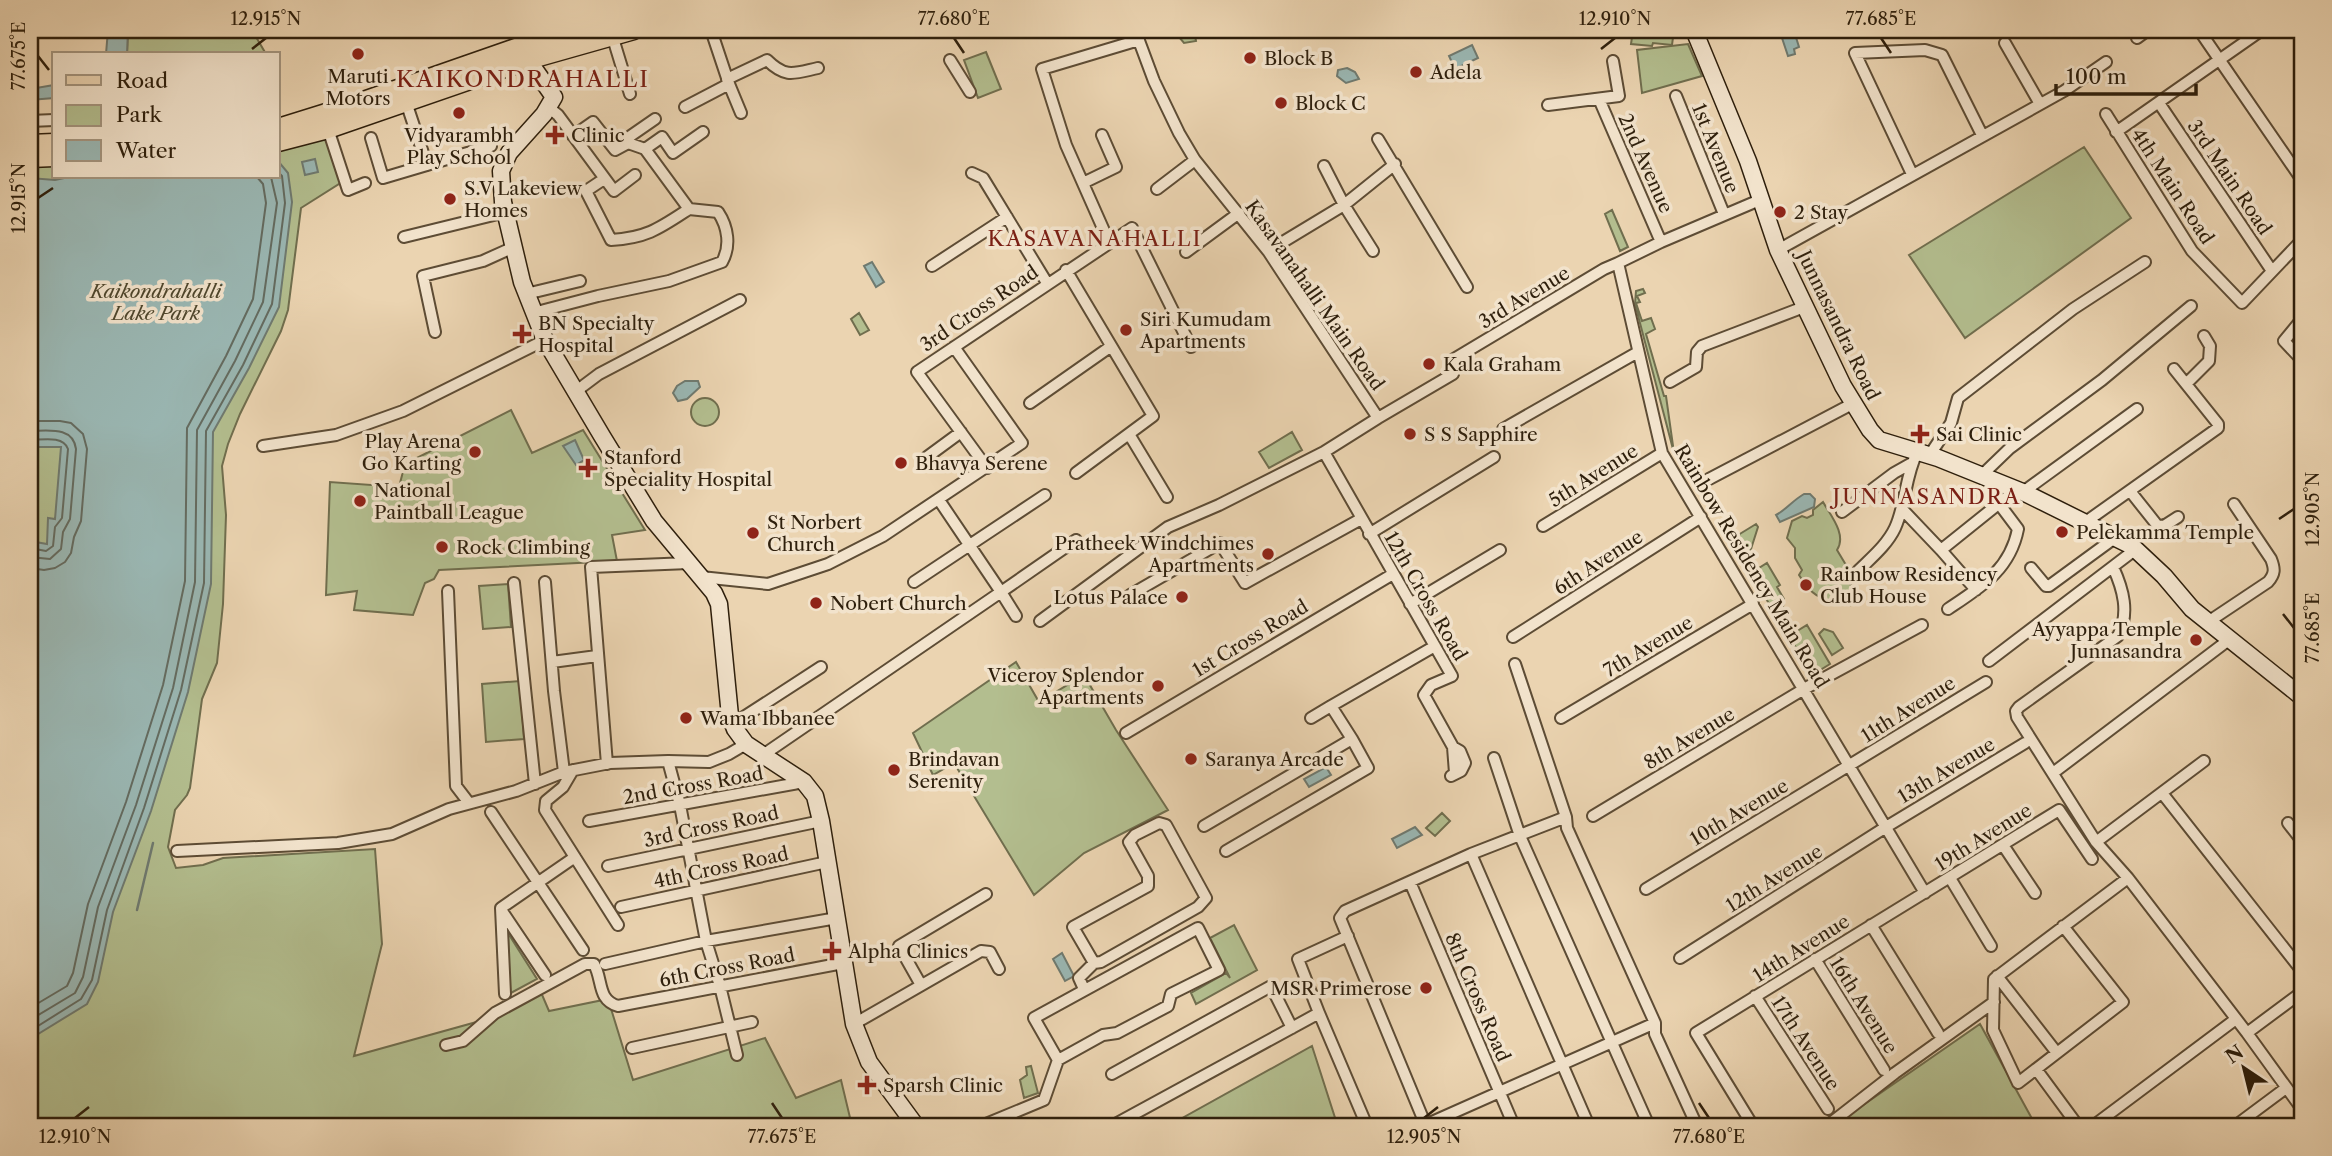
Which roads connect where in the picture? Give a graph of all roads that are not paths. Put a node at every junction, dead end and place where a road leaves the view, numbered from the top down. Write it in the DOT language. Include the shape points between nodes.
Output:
graph roads {
  1 [pos="575,30"];
  2 [pos="634,30"];
  3 [pos="711,30"];
  4 [pos="1694,30"];
  5 [pos="2148,30"];
  6 [pos="2199,30"];
  7 [pos="2262,30"];
  8 [pos="2298,30"];
  9 [pos="612,35"];
  10 [pos="1137,35"];
  11 [pos="2302,36"];
  12 [pos="2137,38"];
  13 [pos="2005,43"];
  14 [pos="527,44"];
  15 [pos="2218,59"];
  16 [pos="950,60"];
  17 [pos="1613,61"];
  18 [pos="2106,62"];
  19 [pos="818,68"];
  20 [pos="728,81"];
  21 [pos="970,92"];
  22 [pos="630,94"];
  23 [pos="1676,96"];
  24 [pos="1599,99"];
  25 [pos="406,103"];
  26 [pos="2159,103"];
  27 [pos="2040,104"];
  28 [pos="1548,105"];
  29 [pos="548,107"];
  30 [pos="685,107"];
  31 [pos="741,113"];
  32 [pos="2106,114"];
  33 [pos="655,119"];
  34 [pos="52,120"];
  35 [pos="30,121"];
  36 [pos="280,127"];
  37 [pos="328,130"];
  38 [pos="703,132"];
  39 [pos="2116,132"];
  40 [pos="1102,135"];
  41 [pos="1982,135"];
  42 [pos="573,136"];
  43 [pos="371,138"];
  44 [pos="1378,139"];
  45 [pos="280,142"];
  46 [pos="52,143"];
  47 [pos="628,143"];
  48 [pos="30,144"];
  49 [pos="491,146"];
  50 [pos="645,149"];
  51 [pos="52,157"];
  52 [pos="30,158"];
  53 [pos="1195,160"];
  54 [pos="1395,164"];
  55 [pos="426,165"];
  56 [pos="1324,166"];
  57 [pos="972,173"];
  58 [pos="635,174"];
  59 [pos="1912,174"];
  60 [pos="604,178"];
  61 [pos="2302,180"];
  62 [pos="365,183"];
  63 [pos="1083,183"];
  64 [pos="1157,189"];
  65 [pos="1762,199"];
  66 [pos="1344,205"];
  67 [pos="689,209"];
  68 [pos="506,212"];
  69 [pos="1239,213"];
  70 [pos="1724,214"];
  71 [pos="1007,217"];
  72 [pos="404,237"];
  73 [pos="2302,240"];
  74 [pos="1109,242"];
  75 [pos="1661,242"];
  76 [pos="514,247"];
  77 [pos="1778,250"];
  78 [pos="1268,251"];
  79 [pos="1373,251"];
  80 [pos="1186,253"];
  81 [pos="2144,262"];
  82 [pos="1618,264"];
  83 [pos="932,266"];
  84 [pos="1066,270"];
  85 [pos="2272,271"];
  86 [pos="580,281"];
  87 [pos="1046,283"];
  88 [pos="1467,287"];
  89 [pos="526,294"];
  90 [pos="740,300"];
  91 [pos="2191,306"];
  92 [pos="1804,307"];
  93 [pos="533,313"];
  94 [pos="2302,319"];
  95 [pos="435,332"];
  96 [pos="2204,336"];
  97 [pos="545,340"];
  98 [pos="1110,346"];
  99 [pos="954,347"];
  100 [pos="1191,347"];
  101 [pos="1638,352"];
  102 [pos="2302,360"];
  103 [pos="1449,362"];
  104 [pos="2174,369"];
  105 [pos="1453,374"];
  106 [pos="1670,382"];
  107 [pos="2186,384"];
  108 [pos="575,392"];
  109 [pos="1030,403"];
  110 [pos="1852,404"];
  111 [pos="2137,409"];
  112 [pos="1378,418"];
  113 [pos="1503,429"];
  114 [pos="961,432"];
  115 [pos="1129,434"];
  116 [pos="263,446"];
  117 [pos="1324,453"];
  118 [pos="1662,453"];
  119 [pos="927,457"];
  120 [pos="1494,457"];
  121 [pos="1919,458"];
  122 [pos="987,468"];
  123 [pos="1076,473"];
  124 [pos="1982,475"];
  125 [pos="1709,480"];
  126 [pos="2020,491"];
  127 [pos="2130,491"];
  128 [pos="1045,495"];
  129 [pos="1167,497"];
  130 [pos="939,500"];
  131 [pos="2234,504"];
  132 [pos="2000,505"];
  133 [pos="1902,509"];
  134 [pos="1842,512"];
  135 [pos="1701,517"];
  136 [pos="2178,517"];
  137 [pos="1361,519"];
  138 [pos="2087,522"];
  139 [pos="1543,526"];
  140 [pos="1370,534"];
  141 [pos="2116,537"];
  142 [pos="1076,540"];
  143 [pos="968,545"];
  144 [pos="2136,549"];
  145 [pos="1941,550"];
  146 [pos="1500,551"];
  147 [pos="689,562"];
  148 [pos="2113,567"];
  149 [pos="2031,568"];
  150 [pos="1858,571"];
  151 [pos="1393,574"];
  152 [pos="701,577"];
  153 [pos="545,582"];
  154 [pos="914,582"];
  155 [pos="514,583"];
  156 [pos="1976,590"];
  157 [pos="449,591"];
  158 [pos="1001,592"];
  159 [pos="1130,595"];
  160 [pos="1410,604"];
  161 [pos="1752,604"];
  162 [pos="1948,609"];
  163 [pos="1016,616"];
  164 [pos="1040,621"];
  165 [pos="2208,622"];
  166 [pos="1922,625"];
  167 [pos="1513,636"];
  168 [pos="2230,639"];
  169 [pos="1435,646"];
  170 [pos="597,656"];
  171 [pos="1989,660"];
  172 [pos="552,662"];
  173 [pos="1515,664"];
  174 [pos="821,667"];
  175 [pos="1986,682"];
  176 [pos="1804,689"];
  177 [pos="2302,697"];
  178 [pos="1331,706"];
  179 [pos="1311,718"];
  180 [pos="1561,718"];
  181 [pos="733,724"];
  182 [pos="1126,733"];
  183 [pos="1352,739"];
  184 [pos="2025,743"];
  185 [pos="746,744"];
  186 [pos="763,755"];
  187 [pos="1494,758"];
  188 [pos="668,761"];
  189 [pos="2204,761"];
  190 [pos="607,764"];
  191 [pos="1849,766"];
  192 [pos="569,771"];
  193 [pos="2053,773"];
  194 [pos="1452,775"];
  195 [pos="804,782"];
  196 [pos="535,784"];
  197 [pos="2162,793"];
  198 [pos="469,803"];
  199 [pos="680,805"];
  200 [pos="491,812"];
  201 [pos="1593,816"];
  202 [pos="1566,817"];
  203 [pos="589,821"];
  204 [pos="821,821"];
  205 [pos="2288,823"];
  206 [pos="1204,826"];
  207 [pos="1886,827"];
  208 [pos="1520,836"];
  209 [pos="2302,841"];
  210 [pos="2096,842"];
  211 [pos="2003,845"];
  212 [pos="689,848"];
  213 [pos="177,851"];
  214 [pos="1226,851"];
  215 [pos="1471,854"];
  216 [pos="575,858"];
  217 [pos="2092,859"];
  218 [pos="827,862"];
  219 [pos="608,866"];
  220 [pos="1950,877"];
  221 [pos="2128,878"];
  222 [pos="1409,882"];
  223 [pos="538,883"];
  224 [pos="1646,889"];
  225 [pos="696,891"];
  226 [pos="1925,893"];
  227 [pos="2035,893"];
  228 [pos="986,894"];
  229 [pos="621,907"];
  230 [pos="501,908"];
  231 [pos="837,918"];
  232 [pos="618,925"];
  233 [pos="1871,925"];
  234 [pos="2063,926"];
  235 [pos="1348,936"];
  236 [pos="706,941"];
  237 [pos="1991,946"];
  238 [pos="583,950"];
  239 [pos="1680,958"];
  240 [pos="1815,959"];
  241 [pos="843,962"];
  242 [pos="1094,963"];
  243 [pos="605,964"];
  244 [pos="999,969"];
  245 [pos="2302,971"];
  246 [pos="545,975"];
  247 [pos="1997,976"];
  248 [pos="921,985"];
  249 [pos="720,986"];
  250 [pos="1084,989"];
  251 [pos="2302,992"];
  252 [pos="505,994"];
  253 [pos="1755,996"];
  254 [pos="1994,1002"];
  255 [pos="1319,1013"];
  256 [pos="2236,1018"];
  257 [pos="752,1022"];
  258 [pos="1655,1023"];
  259 [pos="854,1024"];
  260 [pos="730,1026"];
  261 [pos="1292,1028"];
  262 [pos="1938,1032"];
  263 [pos="2248,1033"];
  264 [pos="1611,1043"];
  265 [pos="446,1045"];
  266 [pos="632,1048"];
  267 [pos="2057,1053"];
  268 [pos="737,1055"];
  269 [pos="1058,1060"];
  270 [pos="1563,1064"];
  271 [pos="2036,1069"];
  272 [pos="1884,1070"];
  273 [pos="1112,1074"];
  274 [pos="2287,1088"];
  275 [pos="1500,1092"];
  276 [pos="1828,1109"];
  277 [pos="2302,1109"];
  278 [pos="916,1126"];
  279 [pos="981,1126"];
  280 [pos="1112,1126"];
  281 [pos="1367,1126"];
  282 [pos="1425,1126"];
  283 [pos="1514,1126"];
  284 [pos="1589,1126"];
  285 [pos="1649,1126"];
  286 [pos="1697,1126"];
  287 [pos="1753,1126"];
  288 [pos="1827,1126"];
  289 [pos="2078,1126"];
  290 [pos="2094,1126"];
  291 [pos="2235,1126"];
  1 -- 14 [label="main road"];
  2 -- 9 [label="main road"];
  3 -- 20 [label="street"];
  4 -- 65 [label="main road, Junnasandra Road"];
  5 -- 12 [label="street"];
  6 -- 15 [label="street"];
  7 -- 15 [label="street"];
  8 -- 11 [label="street"];
  9 -- 14 [label="main road"];
  9 -- 22 [label="street"];
  10 -- 53 [label="street, Kasavanahalli Main Road" via="1159,91"];
  10 -- 63 [label="street" via="1042,69"];
  13 -- 27 [label="street"];
  14 -- 25 [label="main road"];
  14 -- 29 [label="main road" via="554,97"];
  14 -- 36 [label="main road"];
  15 -- 26 [label="street"];
  15 -- 61 [label="street"];
  16 -- 21 [label="street"];
  17 -- 24 [label="street, 2nd Avenue" via="1619,96"];
  18 -- 27 [label="street"];
  19 -- 20 [label="street" via="788,74 767,60"];
  20 -- 30 [label="street"];
  20 -- 31 [label="street"];
  23 -- 70 [label="street, 1st Avenue"];
  24 -- 28 [label="street, 2nd Avenue"];
  24 -- 75 [label="street, 2nd Avenue"];
  25 -- 37 [label="main road"];
  25 -- 55 [label="street"];
  26 -- 39 [label="street"];
  26 -- 85 [label="street, 3rd Main Road"];
  27 -- 41 [label="street"];
  29 -- 42 [label="street"];
  29 -- 68 [label="main road" via="509,153 501,171"];
  32 -- 39 [label="street, 4th Main Road"];
  33 -- 47 [label="street"];
  34 -- 35 [label="street"];
  37 -- 45 [label="main road"];
  37 -- 62 [label="street" via="348,190"];
  38 -- 50 [label="street" via="673,153 662,138"];
  39 -- 85 [label="street, 4th Main Road" via="2192,251 2243,303"];
  40 -- 63 [label="street" via="1116,167"];
  41 -- 59 [label="street"];
  41 -- 59 [label="street" via="1942,55 1925,50 1856,53"];
  42 -- 47 [label="street" via="593,122 615,150"];
  42 -- 60 [label="street"];
  43 -- 55 [label="street" via="383,178"];
  44 -- 54 [label="street"];
  46 -- 48 [label="main road"];
  47 -- 50 [label="street"];
  49 -- 55 [label="street"];
  50 -- 67 [label="street"];
  51 -- 52 [label="main road"];
  53 -- 64 [label="street"];
  53 -- 69 [label="street, Kasavanahalli Main Road"];
  54 -- 66 [label="street"];
  54 -- 88 [label="street"];
  56 -- 66 [label="street"];
  57 -- 71 [label="street" via="983,178"];
  58 -- 60 [label="street" via="614,191"];
  59 -- 77 [label="street"];
  60 -- 67 [label="street" via="586,191 611,240 634,239"];
  63 -- 74 [label="street"];
  65 -- 70 [label="street"];
  65 -- 77 [label="main road, Junnasandra Road"];
  66 -- 78 [label="street"];
  66 -- 79 [label="street"];
  67 -- 93 [label="street" via="718,212 724,221 728,250 722,262 669,281"];
  68 -- 72 [label="street"];
  68 -- 76 [label="main road"];
  69 -- 78 [label="street, Kasavanahalli Main Road"];
  69 -- 80 [label="street"];
  70 -- 75 [label="street"];
  71 -- 83 [label="street"];
  71 -- 87 [label="street"];
  73 -- 85 [label="street"];
  74 -- 84 [label="street, 3rd Cross Road"];
  74 -- 100 [label="street, 3rd Cross Road" via="1132,228"];
  75 -- 82 [label="street"];
  76 -- 89 [label="main road"];
  76 -- 95 [label="street" via="483,261 423,276"];
  77 -- 92 [label="main road, Junnasandra Road"];
  78 -- 112 [label="street, Kasavanahalli Main Road"];
  81 -- 121 [label="street" via="2073,309 1958,398 1951,423"];
  82 -- 101 [label="street, Rainbow Residency Main Road"];
  82 -- 103 [label="street, 3rd Avenue"];
  84 -- 87 [label="street, 3rd Cross Road"];
  84 -- 98 [label="street"];
  86 -- 89 [label="street"];
  87 -- 99 [label="street, 3rd Cross Road"];
  89 -- 93 [label="main road"];
  90 -- 108 [label="street" via="599,374"];
  91 -- 124 [label="street"];
  92 -- 106 [label="street" via="1702,346 1696,367"];
  92 -- 110 [label="main road, Junnasandra Road"];
  93 -- 97 [label="main road"];
  94 -- 102 [label="street" via="2284,341"];
  96 -- 107 [label="street" via="2210,346 2209,361"];
  97 -- 108 [label="main road"];
  97 -- 116 [label="street" via="403,411 336,435"];
  98 -- 109 [label="street"];
  98 -- 115 [label="street" via="1153,416"];
  99 -- 114 [label="street, 3rd Cross Road" via="917,372"];
  99 -- 122 [label="street" via="1022,443"];
  101 -- 113 [label="street"];
  101 -- 118 [label="street, Rainbow Residency Main Road"];
  104 -- 107 [label="street"];
  105 -- 112 [label="street"];
  107 -- 127 [label="street" via="2218,428"];
  108 -- 147 [label="main road" via="654,521"];
  110 -- 121 [label="main road, Junnasandra Road" via="1879,440"];
  110 -- 125 [label="street"];
  111 -- 126 [label="street"];
  112 -- 117 [label="street, Kasavanahalli Main Road"];
  114 -- 119 [label="street"];
  114 -- 122 [label="street"];
  115 -- 123 [label="street"];
  115 -- 129 [label="street"];
  117 -- 137 [label="street, 12th Cross Road"];
  117 -- 164 [label="street, Kasavanahalli Main Road" via="1168,527"];
  118 -- 135 [label="street, Rainbow Residency Main Road"];
  118 -- 139 [label="street, 5th Avenue"];
  120 -- 140 [label="street"];
  121 -- 124 [label="main road, Junnasandra Road"];
  121 -- 133 [label="street"];
  121 -- 134 [label="street"];
  122 -- 130 [label="street"];
  124 -- 126 [label="main road, Junnasandra Road"];
  126 -- 132 [label="street"];
  126 -- 138 [label="main road, Junnasandra Road"];
  127 -- 136 [label="street" via="2157,525"];
  127 -- 138 [label="street"];
  128 -- 143 [label="street"];
  130 -- 143 [label="street"];
  130 -- 152 [label="street" via="828,564 768,584"];
  131 -- 165 [label="street" via="2271,559 2274,575"];
  132 -- 145 [label="street"];
  132 -- 156 [label="street" via="2018,529 2017,537 2009,559"];
  133 -- 145 [label="street"];
  133 -- 150 [label="street" via="1888,540"];
  135 -- 161 [label="street, Rainbow Residency Main Road"];
  135 -- 167 [label="street, 6th Avenue"];
  137 -- 140 [label="street, 12th Cross Road"];
  137 -- 159 [label="street" via="1245,583 1220,542"];
  138 -- 141 [label="main road, Junnasandra Road"];
  140 -- 151 [label="street, 12th Cross Road"];
  141 -- 144 [label="main road, Junnasandra Road"];
  141 -- 149 [label="street" via="2049,586"];
  142 -- 158 [label="street"];
  143 -- 154 [label="street"];
  143 -- 158 [label="street"];
  144 -- 148 [label="street"];
  144 -- 165 [label="main road, Junnasandra Road"];
  145 -- 156 [label="street"];
  146 -- 160 [label="street"];
  147 -- 152 [label="main road"];
  147 -- 170 [label="street" via="591,567"];
  148 -- 171 [label="street"];
  148 -- 193 [label="street" via="2123,590 2118,636 2016,711"];
  151 -- 160 [label="street, 12th Cross Road"];
  151 -- 182 [label="street, 1st Cross Road"];
  152 -- 181 [label="main road" via="719,604"];
  153 -- 172 [label="street"];
  155 -- 196 [label="street"];
  156 -- 162 [label="street"];
  157 -- 198 [label="street" via="456,786"];
  158 -- 163 [label="street"];
  158 -- 186 [label="street"];
  160 -- 169 [label="street, 12th Cross Road"];
  161 -- 176 [label="street, Rainbow Residency Main Road"];
  161 -- 180 [label="street, 7th Avenue"];
  165 -- 168 [label="main road, Junnasandra Road"];
  166 -- 176 [label="street, 8th Avenue"];
  168 -- 177 [label="main road, Junnasandra Road"];
  168 -- 193 [label="street"];
  169 -- 178 [label="street"];
  169 -- 194 [label="street, 12th Cross Road" via="1452,676 1431,685 1424,695 1453,747"];
  170 -- 172 [label="street"];
  170 -- 190 [label="street"];
  172 -- 192 [label="street"];
  173 -- 202 [label="street"];
  174 -- 181 [label="street"];
  175 -- 191 [label="street, 11th Avenue"];
  176 -- 191 [label="street, Rainbow Residency Main Road"];
  176 -- 201 [label="street, 8th Avenue"];
  178 -- 179 [label="street"];
  178 -- 183 [label="street"];
  181 -- 185 [label="main road"];
  183 -- 206 [label="street"];
  183 -- 214 [label="street" via="1368,768"];
  184 -- 207 [label="street, 13th Avenue"];
  185 -- 186 [label="main road"];
  185 -- 188 [label="street" via="709,762"];
  186 -- 195 [label="main road"];
  187 -- 208 [label="street"];
  188 -- 190 [label="street"];
  188 -- 199 [label="street"];
  189 -- 197 [label="street"];
  190 -- 192 [label="street"];
  191 -- 207 [label="street, Rainbow Residency Main Road"];
  191 -- 224 [label="street, 10th Avenue"];
  192 -- 196 [label="street"];
  192 -- 216 [label="street" via="545,810"];
  193 -- 210 [label="street"];
  195 -- 199 [label="street, 2nd Cross Road"];
  195 -- 204 [label="main road" via="815,796"];
  196 -- 198 [label="street"];
  197 -- 210 [label="street"];
  197 -- 245 [label="street"];
  198 -- 213 [label="street" via="392,834 338,843"];
  199 -- 203 [label="street, 2nd Cross Road"];
  199 -- 212 [label="street"];
  200 -- 223 [label="street"];
  202 -- 208 [label="street"];
  202 -- 258 [label="street"];
  204 -- 212 [label="street, 3rd Cross Road"];
  204 -- 218 [label="main road"];
  205 -- 209 [label="street"];
  207 -- 226 [label="street, Rainbow Residency Main Road"];
  207 -- 239 [label="street, 12th Avenue"];
  208 -- 215 [label="street"];
  208 -- 264 [label="street"];
  210 -- 221 [label="street"];
  211 -- 217 [label="street, 19th Avenue" via="2059,810"];
  211 -- 220 [label="street, 19th Avenue"];
  211 -- 227 [label="street"];
  212 -- 219 [label="street, 3rd Cross Road"];
  212 -- 225 [label="street"];
  215 -- 222 [label="street"];
  215 -- 270 [label="street"];
  216 -- 223 [label="street"];
  216 -- 232 [label="street"];
  218 -- 225 [label="street, 4th Cross Road"];
  218 -- 231 [label="main road"];
  220 -- 226 [label="street, 19th Avenue"];
  220 -- 237 [label="street"];
  221 -- 234 [label="street"];
  221 -- 256 [label="street"];
  222 -- 235 [label="street" via="1345,911 1340,918"];
  222 -- 275 [label="street, 8th Cross Road"];
  223 -- 230 [label="street"];
  223 -- 238 [label="street"];
  225 -- 229 [label="street, 4th Cross Road"];
  225 -- 236 [label="street"];
  226 -- 233 [label="street, 14th Avenue"];
  228 -- 248 [label="street" via="899,946"];
  230 -- 246 [label="street"];
  230 -- 252 [label="street"];
  231 -- 236 [label="street"];
  231 -- 241 [label="main road"];
  233 -- 240 [label="street, 14th Avenue"];
  233 -- 262 [label="street"];
  234 -- 247 [label="street"];
  234 -- 267 [label="street" via="2123,1002"];
  235 -- 255 [label="street" via="1298,959"];
  235 -- 282 [label="street"];
  236 -- 243 [label="street"];
  236 -- 249 [label="street"];
  240 -- 253 [label="street, 14th Avenue"];
  240 -- 272 [label="street, 16th Avenue"];
  241 -- 249 [label="street, 6th Cross Road"];
  241 -- 259 [label="main road"];
  242 -- 242 [label="street" via="1073,927 1148,886 1148,876 1129,842 1159,823 1166,825 1206,898 1198,907"];
  242 -- 250 [label="street" via="1079,978"];
  244 -- 248 [label="street" via="990,952 981,951"];
  247 -- 254 [label="street"];
  247 -- 267 [label="street"];
  248 -- 259 [label="street"];
  249 -- 260 [label="street"];
  249 -- 265 [label="street, 6th Cross Road" via="618,1006 606,1001 594,964 585,964 495,1013 463,1041"];
  250 -- 269 [label="street" via="1034,1018"];
  250 -- 269 [label="street" via="1198,928 1219,970 1171,994 1168,1006"];
  251 -- 263 [label="street"];
  253 -- 276 [label="street, 17th Avenue"];
  253 -- 287 [label="street, 14th Avenue" via="1696,1033"];
  254 -- 271 [label="street" via="1993,1030 2018,1083"];
  254 -- 288 [label="street"];
  255 -- 261 [label="street"];
  255 -- 281 [label="street"];
  256 -- 263 [label="street"];
  256 -- 290 [label="street"];
  257 -- 260 [label="street"];
  258 -- 264 [label="street"];
  258 -- 286 [label="street" via="1655,1034"];
  259 -- 278 [label="main road" via="869,1062"];
  260 -- 266 [label="street"];
  260 -- 268 [label="street"];
  261 -- 273 [label="street" via="1270,986"];
  261 -- 280 [label="street"];
  263 -- 274 [label="street"];
  264 -- 270 [label="street"];
  264 -- 285 [label="street"];
  267 -- 271 [label="street"];
  269 -- 279 [label="street" via="1044,1100"];
  270 -- 275 [label="street"];
  270 -- 284 [label="street"];
  271 -- 289 [label="street"];
  274 -- 277 [label="street"];
  274 -- 291 [label="street"];
  275 -- 282 [label="street"];
  275 -- 283 [label="street, 8th Cross Road"];
}
